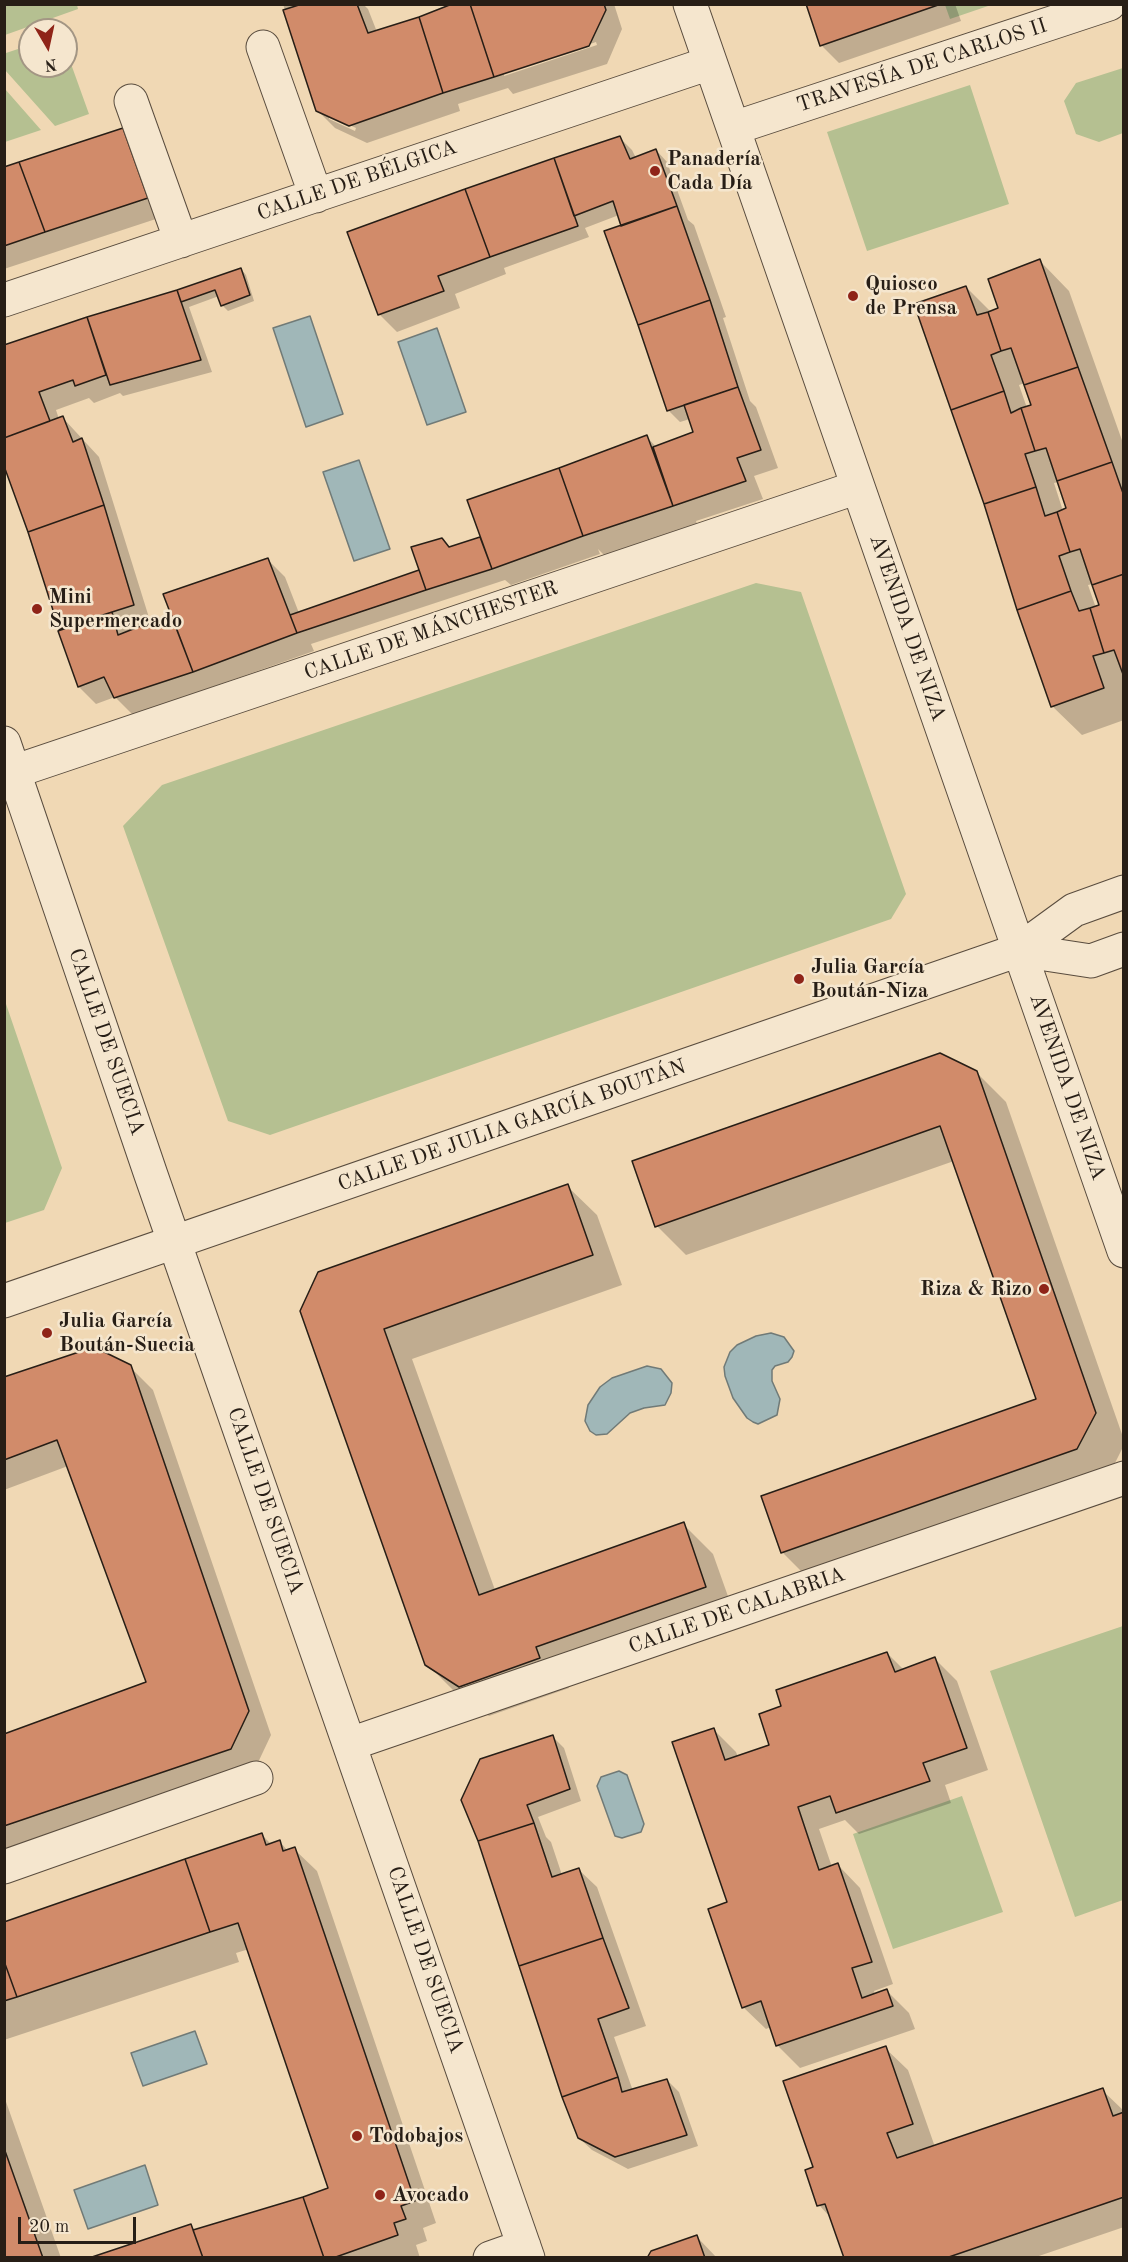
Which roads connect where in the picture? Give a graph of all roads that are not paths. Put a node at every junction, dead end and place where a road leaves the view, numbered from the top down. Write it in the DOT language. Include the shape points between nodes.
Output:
graph roads {
  1 [pos="690,4"];
  2 [pos="1109,4"];
  3 [pos="263,47"];
  4 [pos="710,63"];
  5 [pos="131,101"];
  6 [pos="734,128"];
  7 [pos="316,196"];
  8 [pos="181,240"];
  9 [pos="4,300"];
  10 [pos="858,487"];
  11 [pos="8,763"];
  12 [pos="1124,892"];
  13 [pos="1019,950"];
  14 [pos="1124,950"];
  15 [pos="175,1242"];
  16 [pos="1124,1251"];
  17 [pos="4,1301"];
  18 [pos="1124,1478"];
  19 [pos="350,1744"];
  20 [pos="256,1778"];
  21 [pos="4,1867"];
  22 [pos="526,2252"];
  23 [pos="489,2258"];
  1 -- 4 [label="street, AVENIDA DE NIZA"];
  2 -- 6 [label="street, TRAVESÍA DE CARLOS II"];
  3 -- 7 [label="street"];
  4 -- 6 [label="street, AVENIDA DE NIZA"];
  4 -- 7 [label="street, CALLE DE BÉLGICA"];
  5 -- 8 [label="street"];
  6 -- 10 [label="street, AVENIDA DE NIZA"];
  7 -- 8 [label="street, CALLE DE BÉLGICA"];
  8 -- 9 [label="street, CALLE DE BÉLGICA"];
  10 -- 11 [label="street, CALLE DE MÁNCHESTER"];
  10 -- 13 [label="street, AVENIDA DE NIZA"];
  11 -- 15 [label="street, CALLE DE SUECIA"];
  12 -- 13 [label="street, CALLE DE JULIA GARCÍA BOUTÁN" via="1074,910"];
  13 -- 14 [label="street, CALLE DE JULIA GARCÍA BOUTÁN" via="1091,961"];
  13 -- 15 [label="street, CALLE DE JULIA GARCÍA BOUTÁN"];
  13 -- 16 [label="street, AVENIDA DE NIZA"];
  15 -- 17 [label="street, CALLE DE JULIA GARCÍA BOUTÁN"];
  15 -- 19 [label="street, CALLE DE SUECIA"];
  18 -- 19 [label="street, CALLE DE CALABRIA"];
  19 -- 22 [label="street, CALLE DE SUECIA"];
  20 -- 21 [label="street"];
  22 -- 23 [label="street"];
}
